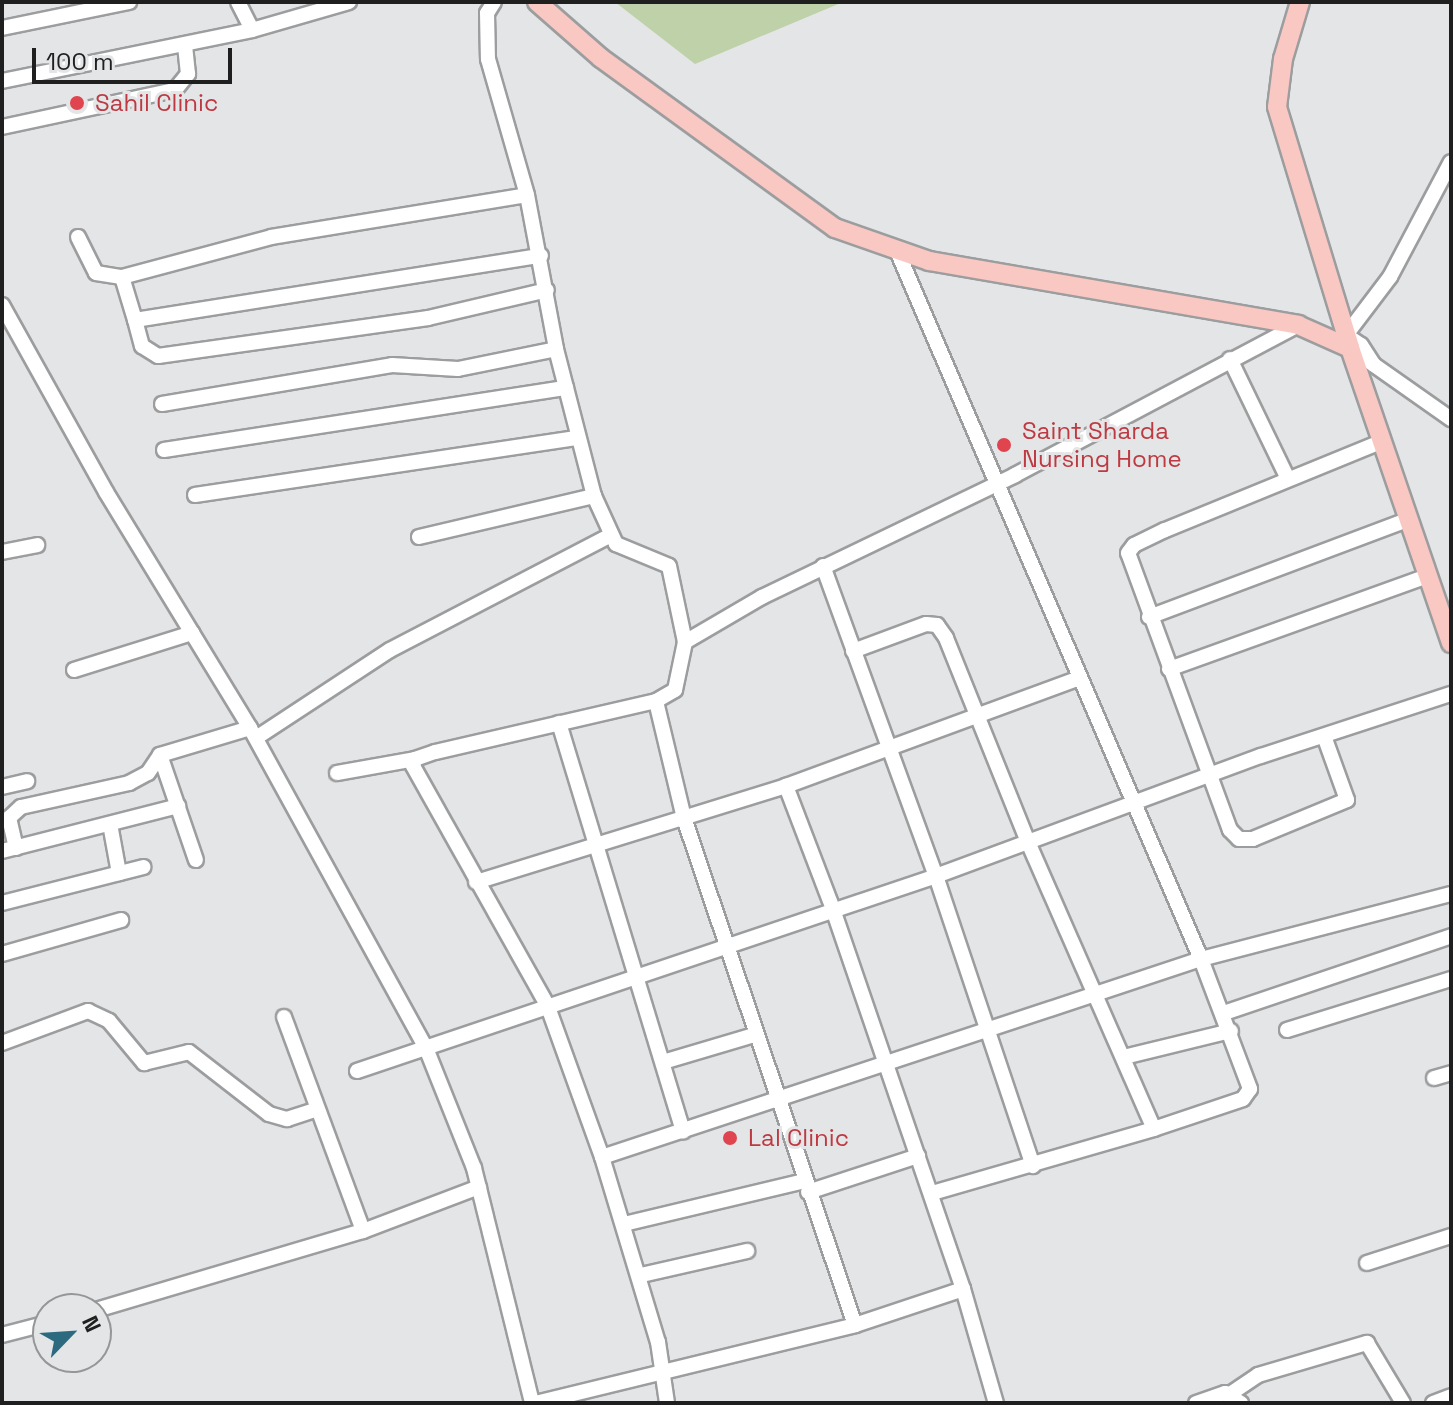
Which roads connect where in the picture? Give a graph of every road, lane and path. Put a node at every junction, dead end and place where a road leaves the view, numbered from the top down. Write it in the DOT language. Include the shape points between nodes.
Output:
graph roads {
  1 [pos="129,2"];
  2 [pos="238,2"];
  3 [pos="349,2"];
  4 [pos="494,2"];
  5 [pos="537,2"];
  6 [pos="1300,2"];
  7 [pos="2,28"];
  8 [pos="252,30"];
  9 [pos="185,44"];
  10 [pos="2,81"];
  11 [pos="2,127"];
  12 [pos="1451,162"];
  13 [pos="527,195"];
  14 [pos="78,237"];
  15 [pos="898,253"];
  16 [pos="541,256"];
  17 [pos="122,277"];
  18 [pos="547,290"];
  19 [pos="2,305"];
  20 [pos="135,320"];
  21 [pos="1298,325"];
  22 [pos="1348,342"];
  23 [pos="556,349"];
  24 [pos="1230,359"];
  25 [pos="566,388"];
  26 [pos="162,404"];
  27 [pos="1451,419"];
  28 [pos="578,438"];
  29 [pos="1381,442"];
  30 [pos="164,450"];
  31 [pos="1288,479"];
  32 [pos="997,484"];
  33 [pos="195,495"];
  34 [pos="594,496"];
  35 [pos="1407,520"];
  36 [pos="609,536"];
  37 [pos="419,537"];
  38 [pos="37,545"];
  39 [pos="2,552"];
  40 [pos="823,566"];
  41 [pos="1428,576"];
  42 [pos="1149,617"];
  43 [pos="192,633"];
  44 [pos="685,642"];
  45 [pos="1451,643"];
  46 [pos="853,651"];
  47 [pos="1169,669"];
  48 [pos="74,670"];
  49 [pos="1079,678"];
  50 [pos="1451,694"];
  51 [pos="656,701"];
  52 [pos="979,713"];
  53 [pos="559,723"];
  54 [pos="253,733"];
  55 [pos="1324,736"];
  56 [pos="887,751"];
  57 [pos="160,755"];
  58 [pos="415,759"];
  59 [pos="337,773"];
  60 [pos="1210,774"];
  61 [pos="27,781"];
  62 [pos="786,786"];
  63 [pos="2,787"];
  64 [pos="178,806"];
  65 [pos="1134,807"];
  66 [pos="684,818"];
  67 [pos="110,824"];
  68 [pos="1028,842"];
  69 [pos="596,846"];
  70 [pos="9,850"];
  71 [pos="196,860"];
  72 [pos="143,867"];
  73 [pos="119,873"];
  74 [pos="936,876"];
  75 [pos="476,882"];
  76 [pos="1451,894"];
  77 [pos="2,903"];
  78 [pos="833,909"];
  79 [pos="121,920"];
  80 [pos="1451,936"];
  81 [pos="726,948"];
  82 [pos="2,954"];
  83 [pos="1201,959"];
  84 [pos="639,977"];
  85 [pos="1451,979"];
  86 [pos="1096,992"];
  87 [pos="548,1007"];
  88 [pos="1224,1013"];
  89 [pos="284,1017"];
  90 [pos="986,1030"];
  91 [pos="1287,1030"];
  92 [pos="1231,1031"];
  93 [pos="754,1035"];
  94 [pos="2,1043"];
  95 [pos="426,1048"];
  96 [pos="1124,1057"];
  97 [pos="663,1062"];
  98 [pos="883,1065"];
  99 [pos="357,1071"];
  100 [pos="1451,1073"];
  101 [pos="1434,1078"];
  102 [pos="777,1103"];
  103 [pos="317,1109"];
  104 [pos="1154,1129"];
  105 [pos="683,1132"];
  106 [pos="918,1156"];
  107 [pos="602,1157"];
  108 [pos="1033,1166"];
  109 [pos="479,1187"];
  110 [pos="806,1187"];
  111 [pos="932,1193"];
  112 [pos="624,1224"];
  113 [pos="363,1231"];
  114 [pos="1451,1236"];
  115 [pos="747,1251"];
  116 [pos="1367,1263"];
  117 [pos="641,1275"];
  118 [pos="963,1289"];
  119 [pos="112,1305"];
  120 [pos="855,1325"];
  121 [pos="32,1327"];
  122 [pos="2,1335"];
  123 [pos="664,1374"];
  124 [pos="1451,1396"];
  125 [pos="1236,1398"];
  126 [pos="534,1403"];
  127 [pos="667,1403"];
  128 [pos="996,1403"];
  129 [pos="1196,1403"];
  130 [pos="1403,1403"];
  131 [pos="1433,1403"];
  1 -- 7 [label="street"];
  2 -- 8 [label="street"];
  3 -- 8 [label="street"];
  4 -- 13 [label="street" via="487,13 488,59"];
  5 -- 15 [label="main road" via="601,58 835,228"];
  6 -- 22 [label="main road" via="1283,59 1277,107"];
  8 -- 9 [label="street"];
  9 -- 10 [label="street"];
  9 -- 11 [label="street" via="188,74 175,90"];
  12 -- 22 [label="street" via="1390,277"];
  13 -- 16 [label="street"];
  13 -- 17 [label="street" via="271,237"];
  14 -- 17 [label="street" via="96,273"];
  15 -- 21 [label="main road" via="1067,288"];
  15 -- 32 [label="street"];
  16 -- 18 [label="street"];
  16 -- 20 [label="street"];
  17 -- 20 [label="street"];
  18 -- 20 [label="street" via="428,318 158,356 142,346"];
  18 -- 23 [label="street"];
  19 -- 43 [label="street"];
  21 -- 22 [label="main road"];
  21 -- 24 [label="street"];
  22 -- 27 [label="street" via="1361,345 1374,365"];
  22 -- 29 [label="main road"];
  23 -- 25 [label="street"];
  23 -- 26 [label="street" via="458,369 392,365"];
  24 -- 31 [label="street"];
  24 -- 32 [label="street"];
  25 -- 28 [label="street"];
  25 -- 30 [label="street"];
  28 -- 33 [label="street"];
  28 -- 34 [label="street"];
  29 -- 31 [label="street"];
  29 -- 35 [label="main road"];
  31 -- 42 [label="street" via="1134,545 1130,567"];
  32 -- 40 [label="street"];
  32 -- 49 [label="street"];
  34 -- 36 [label="street"];
  34 -- 37 [label="street"];
  35 -- 41 [label="main road"];
  35 -- 42 [label="street"];
  36 -- 44 [label="street" via="627,551 657,557 669,566"];
  36 -- 54 [label="street" via="390,650"];
  38 -- 39 [label="street"];
  40 -- 44 [label="street"];
  40 -- 46 [label="street"];
  41 -- 45 [label="main road"];
  41 -- 47 [label="street"];
  42 -- 47 [label="street"];
  43 -- 48 [label="street"];
  43 -- 54 [label="street"];
  44 -- 51 [label="street" via="675,690"];
  46 -- 52 [label="street" via="917,626 937,625"];
  46 -- 56 [label="street"];
  47 -- 60 [label="street"];
  49 -- 52 [label="street"];
  49 -- 65 [label="street"];
  50 -- 55 [label="street"];
  51 -- 53 [label="street"];
  51 -- 66 [label="street"];
  52 -- 56 [label="street"];
  52 -- 68 [label="street"];
  53 -- 58 [label="street"];
  53 -- 69 [label="street"];
  54 -- 57 [label="street"];
  54 -- 95 [label="street"];
  55 -- 60 [label="street"];
  55 -- 60 [label="street" via="1347,800 1253,839 1239,839 1230,830"];
  56 -- 62 [label="street"];
  56 -- 74 [label="street"];
  57 -- 64 [label="street"];
  57 -- 70 [label="street" via="148,773 129,783 21,807 9,818"];
  58 -- 59 [label="street"];
  58 -- 75 [label="street" via="420,787"];
  60 -- 65 [label="street"];
  61 -- 63 [label="street"];
  62 -- 66 [label="street"];
  62 -- 78 [label="street"];
  64 -- 67 [label="street"];
  64 -- 71 [label="street"];
  65 -- 68 [label="street"];
  65 -- 83 [label="street"];
  66 -- 69 [label="street"];
  66 -- 81 [label="street"];
  67 -- 70 [label="street"];
  67 -- 73 [label="street"];
  68 -- 74 [label="street"];
  68 -- 86 [label="street"];
  69 -- 75 [label="street"];
  69 -- 84 [label="street"];
  72 -- 73 [label="street"];
  73 -- 77 [label="street"];
  74 -- 78 [label="street"];
  74 -- 90 [label="street"];
  75 -- 87 [label="street"];
  76 -- 83 [label="street"];
  78 -- 81 [label="street"];
  78 -- 98 [label="street"];
  79 -- 82 [label="street"];
  80 -- 88 [label="street"];
  81 -- 84 [label="street"];
  81 -- 93 [label="street"];
  83 -- 86 [label="street"];
  83 -- 88 [label="street"];
  84 -- 87 [label="street"];
  84 -- 97 [label="street"];
  85 -- 91 [label="street"];
  86 -- 90 [label="street"];
  86 -- 96 [label="street"];
  87 -- 95 [label="street"];
  87 -- 107 [label="street"];
  88 -- 92 [label="street"];
  89 -- 103 [label="street"];
  90 -- 98 [label="street"];
  90 -- 108 [label="street"];
  92 -- 96 [label="street"];
  92 -- 104 [label="street" via="1249,1079 1243,1099"];
  93 -- 97 [label="street"];
  93 -- 102 [label="street"];
  94 -- 103 [label="street" via="88,1011 109,1021 144,1063 189,1052 269,1114 287,1119"];
  95 -- 99 [label="street"];
  95 -- 109 [label="street"];
  96 -- 104 [label="street"];
  97 -- 105 [label="street"];
  98 -- 102 [label="street"];
  98 -- 106 [label="street"];
  100 -- 101 [label="street"];
  102 -- 105 [label="street"];
  102 -- 110 [label="street"];
  103 -- 113 [label="street"];
  104 -- 108 [label="street"];
  105 -- 107 [label="street"];
  106 -- 110 [label="street"];
  106 -- 111 [label="street"];
  107 -- 112 [label="street"];
  108 -- 111 [label="street"];
  109 -- 113 [label="street"];
  109 -- 126 [label="street"];
  110 -- 112 [label="street"];
  110 -- 120 [label="street"];
  111 -- 118 [label="street"];
  112 -- 117 [label="street"];
  113 -- 119 [label="street"];
  114 -- 116 [label="street"];
  115 -- 117 [label="street"];
  117 -- 123 [label="street"];
  118 -- 120 [label="street"];
  118 -- 128 [label="street"];
  120 -- 123 [label="street"];
  121 -- 122 [label="street"];
  123 -- 126 [label="street"];
  123 -- 127 [label="street"];
  124 -- 131 [label="street"];
  125 -- 129 [label="street"];
  125 -- 130 [label="street" via="1258,1375 1367,1343"];
}
